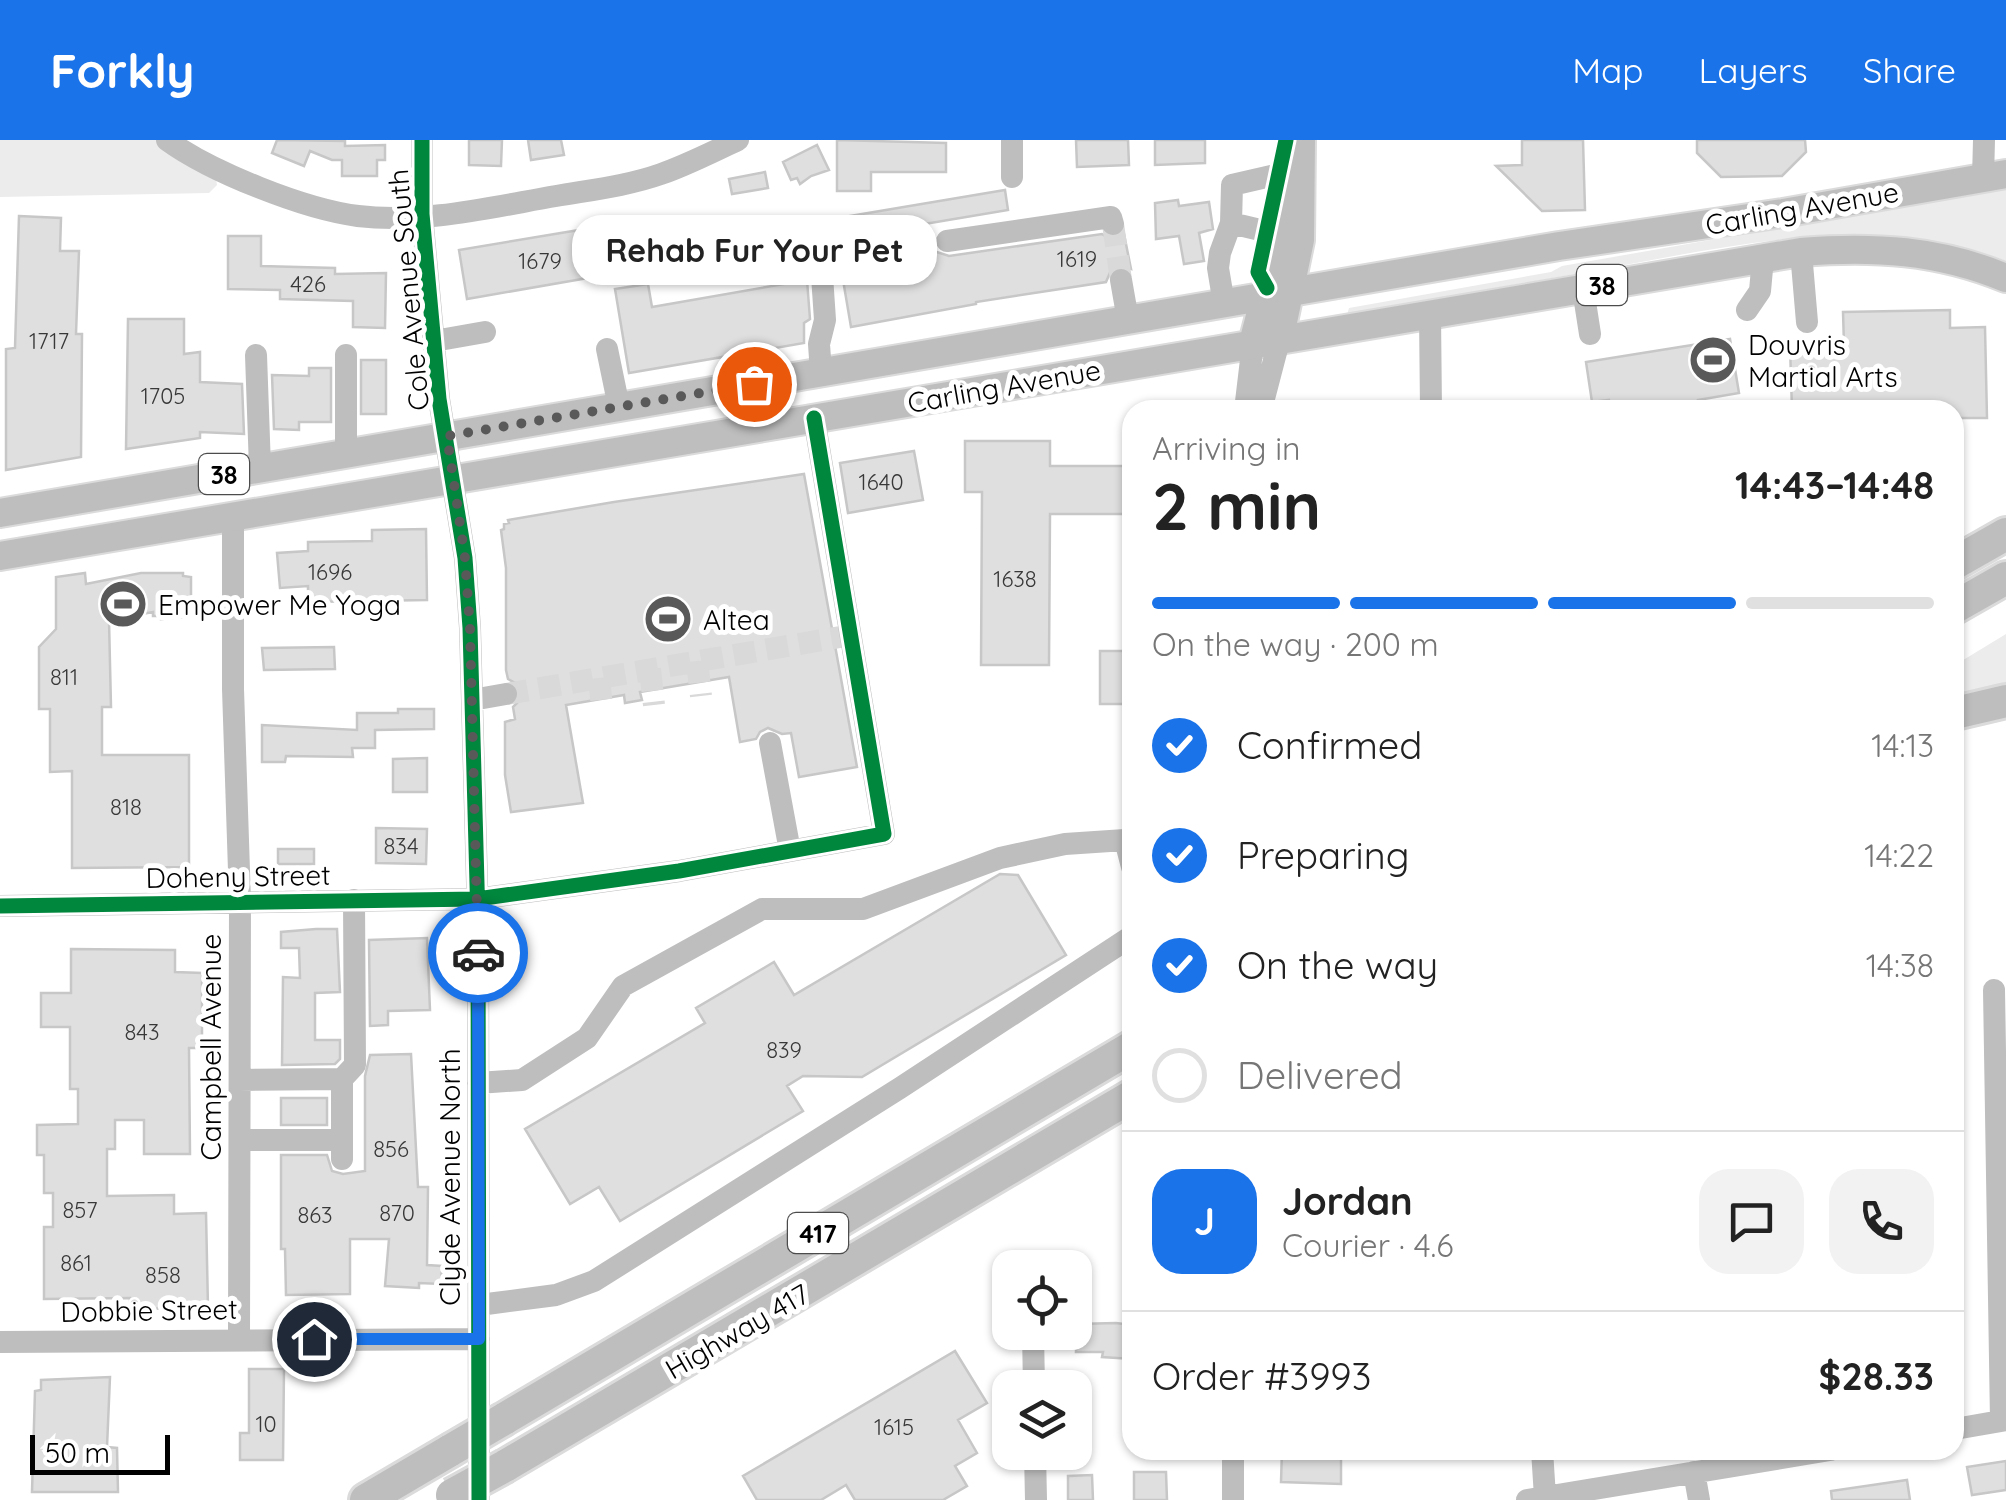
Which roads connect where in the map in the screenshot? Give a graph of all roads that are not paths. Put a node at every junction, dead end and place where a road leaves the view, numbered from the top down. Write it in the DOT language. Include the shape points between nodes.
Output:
graph roads {
  1 [pos="166,140"];
  2 [pos="422,140"];
  3 [pos="738,140"];
  4 [pos="1012,140"];
  5 [pos="1301,140"];
  6 [pos="1984,140"];
  7 [pos="1299,176"];
  8 [pos="1994,176"];
  9 [pos="1012,177"];
  10 [pos="422,214"];
  11 [pos="1231,223"];
  12 [pos="1113,224"];
  13 [pos="1281,235"];
  14 [pos="947,241"];
  15 [pos="1801,252"];
  16 [pos="1763,258"];
  17 [pos="821,261"];
  18 [pos="2006,278"];
  19 [pos="1121,280"];
  20 [pos="1583,289"];
  21 [pos="1278,294"];
  22 [pos="1224,304"];
  23 [pos="1747,310"];
  24 [pos="1430,315"];
  25 [pos="1128,320"];
  26 [pos="1807,322"];
  27 [pos="485,332"];
  28 [pos="1590,334"];
  29 [pos="434,341"];
  30 [pos="1266,342"];
  31 [pos="607,349"];
  32 [pos="256,355"];
  33 [pos="346,356"];
  34 [pos="822,373"];
  35 [pos="1248,400"];
  36 [pos="1262,400"];
  37 [pos="1431,400"];
  38 [pos="620,407"];
  39 [pos="814,418"];
  40 [pos="447,436"];
  41 [pos="346,453"];
  42 [pos="260,468"];
  43 [pos="454,479"];
  44 [pos="0,513"];
  45 [pos="233,516"];
  46 [pos="2006,534"];
  47 [pos="0,556"];
  48 [pos="1964,558"];
  49 [pos="2006,578"];
  50 [pos="1964,602"];
  51 [pos="506,694"];
  52 [pos="472,700"];
  53 [pos="2006,701"];
  54 [pos="1964,711"];
  55 [pos="770,743"];
  56 [pos="1122,840"];
  57 [pos="790,851"];
  58 [pos="477,899"];
  59 [pos="240,900"];
  60 [pos="354,900"];
  61 [pos="0,906"];
  62 [pos="1122,943"];
  63 [pos="1994,990"];
  64 [pos="1122,1053"];
  65 [pos="342,1078"];
  66 [pos="240,1080"];
  67 [pos="478,1083"];
  68 [pos="1122,1102"];
  69 [pos="240,1140"];
  70 [pos="479,1305"];
  71 [pos="239,1339"];
  72 [pos="479,1339"];
  73 [pos="0,1342"];
  74 [pos="2003,1421"];
  75 [pos="1964,1428"];
  76 [pos="1233,1460"];
  77 [pos="1541,1460"];
  78 [pos="1722,1460"];
  79 [pos="1035,1470"];
  80 [pos="1694,1472"];
  81 [pos="458,1498"];
  82 [pos="1536,1499"];
  83 [pos="366,1500"];
  84 [pos="1036,1500"];
  85 [pos="1233,1500"];
  86 [pos="1699,1500"];
  1 -- 10 [label="street" via="258,185 346,214"];
  2 -- 10 [label="street, Cole Avenue South"];
  3 -- 10 [label="street" via="616,185"];
  4 -- 9 [label="street"];
  5 -- 7 [label="main road"];
  6 -- 8 [label="street"];
  7 -- 11 [label="street" via="1232,184"];
  7 -- 13 [label="main road"];
  7 -- 21 [label="main road" via="1300,238"];
  8 -- 21 [label="main road, Carling Avenue / 38"];
  10 -- 29 [label="street, Cole Avenue South"];
  11 -- 13 [label="street"];
  11 -- 22 [label="street" via="1218,268"];
  12 -- 14 [label="street" via="1112,217"];
  13 -- 21 [label="main road"];
  15 -- 16 [label="main road, Carling Avenue / 38"];
  15 -- 18 [label="main road, Carling Avenue / 38" via="1907,251"];
  15 -- 26 [label="street"];
  16 -- 20 [label="main road, Carling Avenue / 38"];
  16 -- 23 [label="street" via="1760,290"];
  17 -- 34 [label="street"];
  19 -- 25 [label="street"];
  20 -- 24 [label="main road, Carling Avenue / 38"];
  20 -- 28 [label="street"];
  21 -- 22 [label="main road, Carling Avenue / 38"];
  21 -- 30 [label="main road"];
  22 -- 25 [label="main road, Carling Avenue / 38"];
  24 -- 30 [label="main road, Carling Avenue / 38"];
  24 -- 37 [label="street"];
  25 -- 34 [label="main road, Carling Avenue / 38"];
  27 -- 29 [label="street"];
  29 -- 40 [label="street, Cole Avenue South"];
  30 -- 35 [label="street"];
  30 -- 36 [label="street"];
  30 -- 39 [label="main road, Carling Avenue / 38"];
  31 -- 38 [label="street"];
  32 -- 42 [label="street"];
  33 -- 41 [label="street"];
  34 -- 38 [label="main road, Carling Avenue / 38"];
  38 -- 40 [label="main road, Carling Avenue / 38"];
  39 -- 43 [label="main road, Carling Avenue / 38"];
  39 -- 57 [label="street, Doheny Street" via="830,564 884,834"];
  40 -- 41 [label="main road, Carling Avenue / 38"];
  40 -- 43 [label="street, Clyde Avenue North"];
  41 -- 42 [label="main road, Carling Avenue / 38"];
  42 -- 44 [label="main road, Carling Avenue / 38" via="170,476"];
  43 -- 45 [label="main road, Carling Avenue / 38"];
  43 -- 52 [label="street, Clyde Avenue North"];
  45 -- 47 [label="main road, Carling Avenue / 38"];
  45 -- 59 [label="street, Campbell Avenue"];
  46 -- 48 [label="highway"];
  49 -- 50 [label="highway"];
  51 -- 52 [label="street"];
  52 -- 58 [label="street, Clyde Avenue North"];
  53 -- 54 [label="highway"];
  55 -- 57 [label="street"];
  56 -- 67 [label="street" via="1000,858 863,909 762,908 623,986 587,1038 522,1080"];
  57 -- 58 [label="street, Doheny Street"];
  58 -- 60 [label="street, Doheny Street"];
  58 -- 67 [label="street, Clyde Avenue North"];
  59 -- 60 [label="street, Doheny Street"];
  59 -- 61 [label="street, Doheny Street"];
  59 -- 66 [label="street, Campbell Avenue"];
  60 -- 65 [label="street" via="356,1065"];
  62 -- 70 [label="street" via="594,1280 525,1302"];
  63 -- 74 [label="street"];
  64 -- 83 [label="highway, 417, bridge"];
  65 -- 66 [label="street"];
  65 -- 69 [label="street" via="342,1149"];
  66 -- 69 [label="street, Campbell Avenue"];
  67 -- 70 [label="street, Clyde Avenue North"];
  68 -- 81 [label="highway, Highway 417 / 417, bridge"];
  69 -- 71 [label="street, Campbell Avenue"];
  70 -- 72 [label="street, Clyde Avenue North"];
  71 -- 72 [label="street, Dobbie Street"];
  71 -- 73 [label="street, Dobbie Street"];
  72 -- 81 [label="street, Clyde Avenue North"];
  74 -- 75 [label="street"];
  76 -- 85 [label="street"];
  77 -- 82 [label="street"];
  78 -- 80 [label="street"];
  79 -- 84 [label="street"];
  80 -- 82 [label="street"];
  80 -- 86 [label="street"];
}
